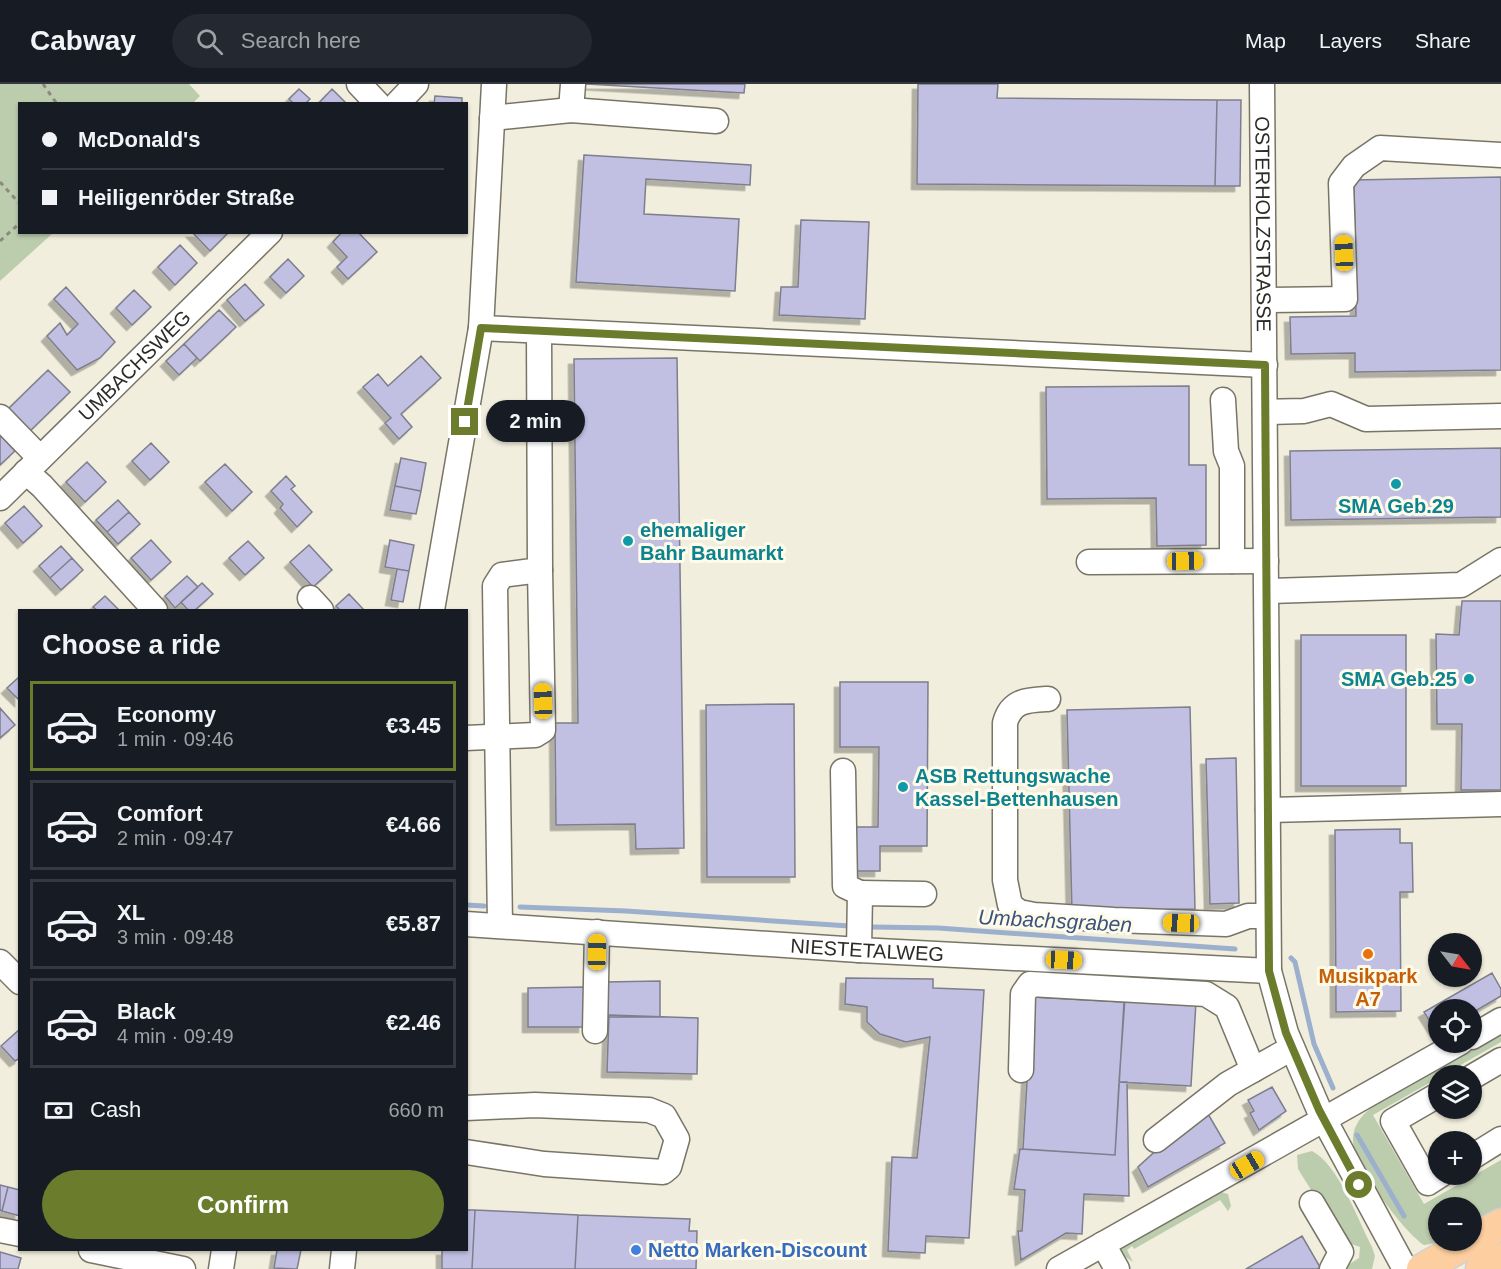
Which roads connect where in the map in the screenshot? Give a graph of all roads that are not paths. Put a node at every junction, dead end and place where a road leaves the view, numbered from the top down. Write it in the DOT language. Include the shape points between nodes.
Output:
graph roads {
  1 [pos="359,84"];
  2 [pos="416,84"];
  3 [pos="494,84"];
  4 [pos="573,84"];
  5 [pos="1256,84"];
  6 [pos="376,102"];
  7 [pos="399,102"];
  8 [pos="571,110"];
  9 [pos="492,118"];
  10 [pos="716,121"];
  11 [pos="1501,155"];
  12 [pos="268,234"];
  13 [pos="1264,300"];
  14 [pos="481,328"];
  15 [pos="540,331"];
  16 [pos="1265,365"];
  17 [pos="1223,400"];
  18 [pos="1265,412"];
  19 [pos="1501,416"];
  20 [pos="0,417"];
  21 [pos="33,465"];
  22 [pos="0,498"];
  23 [pos="1501,560"];
  24 [pos="1232,561"];
  25 [pos="1266,561"];
  26 [pos="1089,562"];
  27 [pos="540,570"];
  28 [pos="1267,591"];
  29 [pos="153,609"];
  30 [pos="432,609"];
  31 [pos="1048,699"];
  32 [pos="499,735"];
  33 [pos="468,738"];
  34 [pos="843,771"];
  35 [pos="1501,804"];
  36 [pos="1268,810"];
  37 [pos="860,893"];
  38 [pos="924,894"];
  39 [pos="1268,916"];
  40 [pos="468,924"];
  41 [pos="500,925"];
  42 [pos="597,932"];
  43 [pos="859,950"];
  44 [pos="0,962"];
  45 [pos="1269,971"];
  46 [pos="18,980"];
  47 [pos="1501,1020"];
  48 [pos="595,1030"];
  49 [pos="1482,1031"];
  50 [pos="1292,1048"];
  51 [pos="1442,1053"];
  52 [pos="1501,1060"];
  53 [pos="1021,1070"];
  54 [pos="1253,1070"];
  55 [pos="1482,1071"];
  56 [pos="1428,1101"];
  57 [pos="468,1108"];
  58 [pos="1324,1121"];
  59 [pos="1501,1139"];
  60 [pos="1156,1140"];
  61 [pos="1482,1151"];
  62 [pos="468,1152"];
  63 [pos="1428,1183"];
  64 [pos="1312,1203"];
  65 [pos="1501,1224"];
  66 [pos="0,1230"];
  67 [pos="18,1234"];
  68 [pos="1103,1244"];
  69 [pos="96,1251"];
  70 [pos="224,1251"];
  71 [pos="344,1251"];
  72 [pos="1501,1258"];
  73 [pos="183,1269"];
  74 [pos="221,1269"];
  75 [pos="342,1269"];
  76 [pos="1059,1269"];
  77 [pos="1117,1269"];
  78 [pos="1332,1269"];
  79 [pos="1405,1269"];
  80 [pos="1422,1269"];
  81 [pos="1481,1269"];
  1 -- 6 [label="street"];
  2 -- 7 [label="street"];
  3 -- 9 [label="street"];
  4 -- 8 [label="street"];
  5 -- 13 [label="street, OSTERHOLZSTRASSE"];
  8 -- 9 [label="street"];
  8 -- 10 [label="street"];
  9 -- 14 [label="street"];
  11 -- 13 [label="street" via="1380,148 1354,166 1341,183 1345,299"];
  12 -- 21 [label="street, UMBACHSWEG"];
  13 -- 16 [label="street, OSTERHOLZSTRASSE"];
  14 -- 15 [label="street"];
  14 -- 30 [label="street"];
  15 -- 16 [label="street"];
  15 -- 27 [label="street"];
  16 -- 18 [label="street, OSTERHOLZSTRASSE"];
  17 -- 24 [label="street" via="1226,451 1232,466"];
  18 -- 19 [label="street" via="1304,411 1331,404 1366,419"];
  18 -- 25 [label="street, OSTERHOLZSTRASSE"];
  20 -- 21 [label="street"];
  21 -- 22 [label="street, UMBACHSWEG"];
  21 -- 29 [label="street" via="42,486"];
  23 -- 28 [label="street" via="1461,585"];
  24 -- 25 [label="street"];
  24 -- 26 [label="street"];
  25 -- 28 [label="street, OSTERHOLZSTRASSE"];
  27 -- 32 [label="street" via="502,575 495,586"];
  27 -- 32 [label="street" via="543,730 535,735"];
  28 -- 36 [label="street, OSTERHOLZSTRASSE"];
  31 -- 39 [label="street" via="1019,702 1011,708 1005,723 1005,880 1010,905 1034,915 1113,920 1226,924 1248,916"];
  32 -- 33 [label="street"];
  32 -- 41 [label="street"];
  34 -- 37 [label="street" via="845,886"];
  35 -- 36 [label="street"];
  36 -- 39 [label="street, OSTERHOLZSTRASSE"];
  37 -- 38 [label="street"];
  37 -- 43 [label="street"];
  39 -- 45 [label="street, OSTERHOLZSTRASSE"];
  40 -- 41 [label="street, NIESTETALWEG"];
  41 -- 42 [label="street, NIESTETALWEG"];
  42 -- 43 [label="street, NIESTETALWEG"];
  42 -- 48 [label="street"];
  43 -- 45 [label="street, NIESTETALWEG"];
  44 -- 46 [label="street"];
  45 -- 50 [label="street, OSTERHOLZSTRASSE"];
  47 -- 49 [label="street"];
  50 -- 54 [label="street"];
  50 -- 58 [label="street, OSTERHOLZSTRASSE"];
  51 -- 58 [label="street"];
  52 -- 55 [label="street"];
  53 -- 54 [label="street" via="1023,994 1030,984 1206,994 1227,1007"];
  54 -- 60 [label="street" via="1228,1084"];
  56 -- 63 [label="street" via="1393,1121"];
  57 -- 62 [label="street" via="535,1105 650,1110 664,1116 677,1139 673,1159 663,1172 544,1164"];
  58 -- 68 [label="street"];
  58 -- 79 [label="street, OSTERHOLZSTRASSE"];
  59 -- 61 [label="street"];
  64 -- 78 [label="street" via="1341,1252"];
  65 -- 80 [label="main road"];
  66 -- 67 [label="street"];
  68 -- 76 [label="street"];
  68 -- 77 [label="street"];
  69 -- 73 [label="street"];
  70 -- 74 [label="street"];
  71 -- 75 [label="street"];
  72 -- 81 [label="main road"];
}
